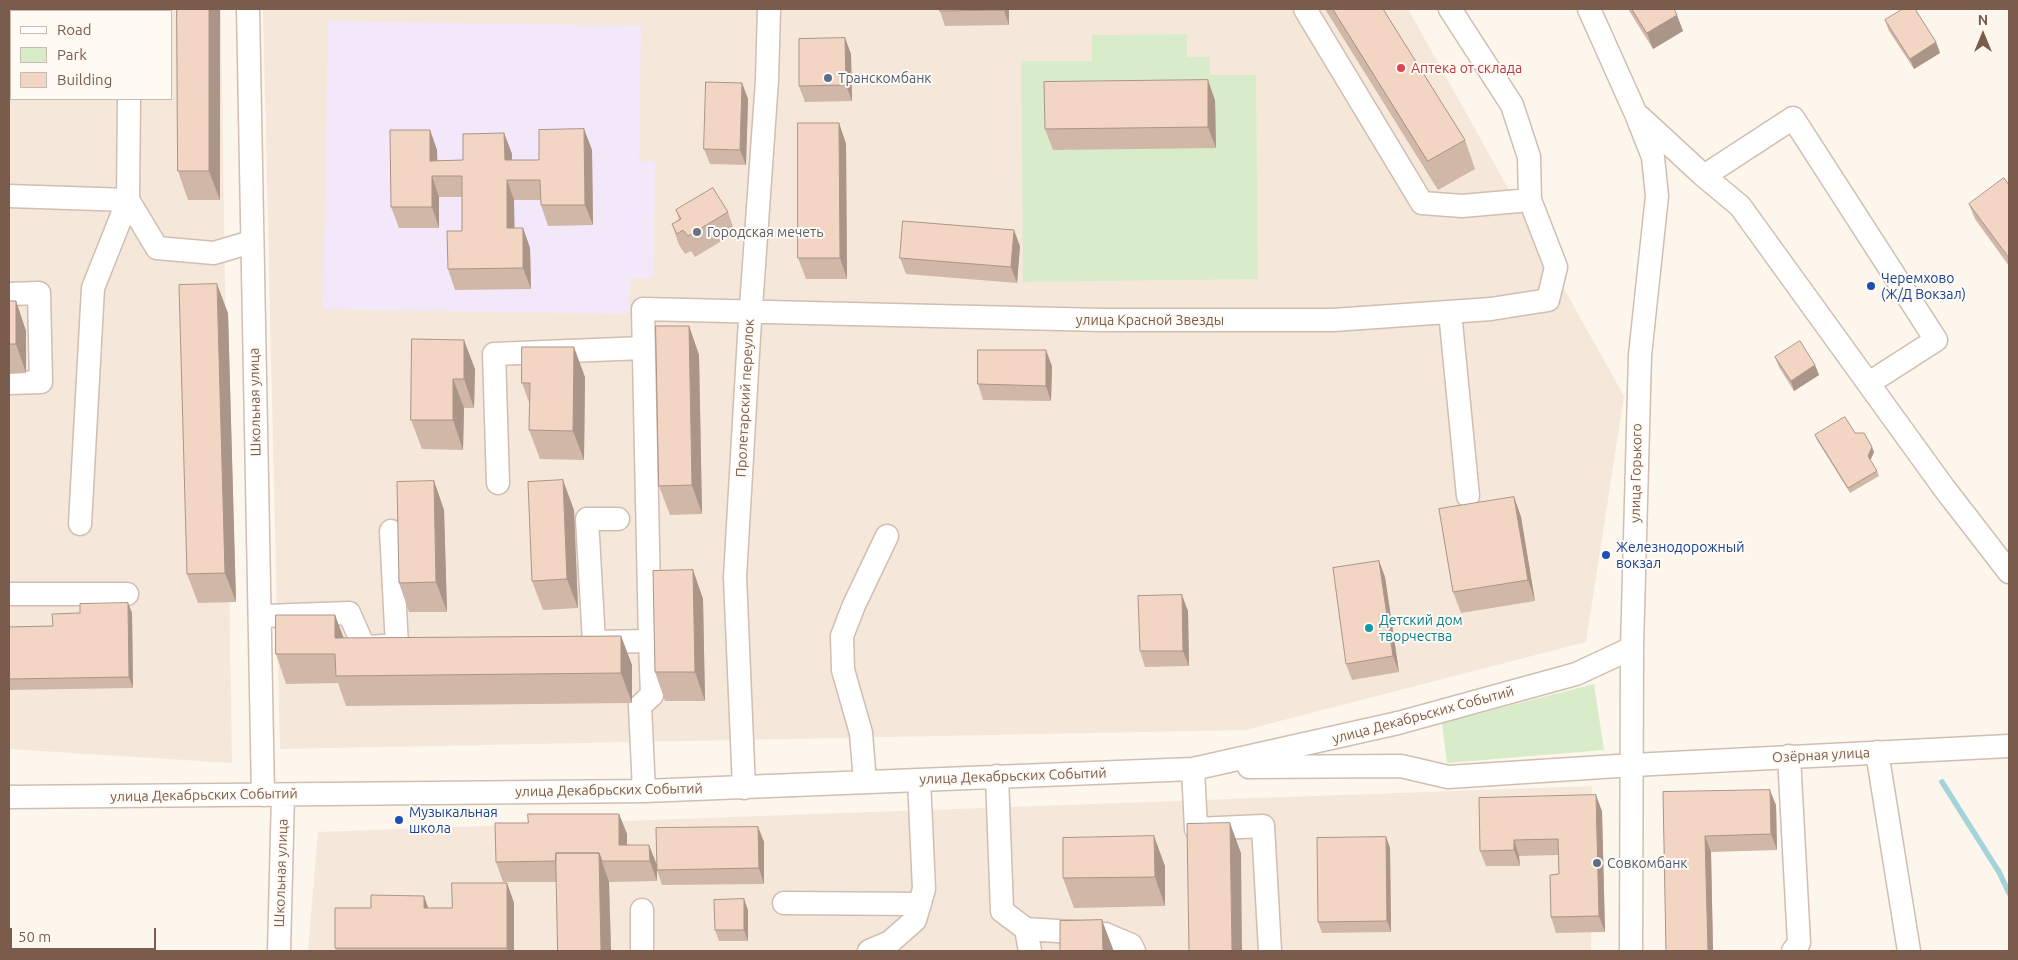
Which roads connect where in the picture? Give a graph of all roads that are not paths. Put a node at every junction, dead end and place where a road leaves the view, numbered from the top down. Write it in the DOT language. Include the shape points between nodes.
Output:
graph roads {
  1 [pos="248,9"];
  2 [pos="770,9"];
  3 [pos="1304,9"];
  4 [pos="1450,9"];
  5 [pos="1589,9"];
  6 [pos="129,100"];
  7 [pos="1636,114"];
  8 [pos="1704,176"];
  9 [pos="9,196"];
  10 [pos="128,200"];
  11 [pos="1530,200"];
  12 [pos="251,242"];
  13 [pos="9,294"];
  14 [pos="751,311"];
  15 [pos="1450,312"];
  16 [pos="644,348"];
  17 [pos="9,383"];
  18 [pos="1869,384"];
  19 [pos="498,483"];
  20 [pos="1468,496"];
  21 [pos="618,519"];
  22 [pos="80,524"];
  23 [pos="391,531"];
  24 [pos="887,536"];
  25 [pos="2009,572"];
  26 [pos="9,594"];
  27 [pos="127,594"];
  28 [pos="259,617"];
  29 [pos="650,641"];
  30 [pos="1632,648"];
  31 [pos="2009,746"];
  32 [pos="1877,752"];
  33 [pos="1789,756"];
  34 [pos="1632,765"];
  35 [pos="1201,768"];
  36 [pos="997,776"];
  37 [pos="919,780"];
  38 [pos="865,782"];
  39 [pos="744,788"];
  40 [pos="644,791"];
  41 [pos="273,795"];
  42 [pos="9,797"];
  43 [pos="784,904"];
  44 [pos="920,904"];
  45 [pos="642,910"];
  46 [pos="1026,929"];
  47 [pos="278,951"];
  48 [pos="642,951"];
  49 [pos="869,951"];
  50 [pos="1030,951"];
  51 [pos="1134,951"];
  52 [pos="1270,951"];
  53 [pos="1631,951"];
  54 [pos="1794,951"];
  55 [pos="1909,951"];
  1 -- 12 [label="street, Школьная улица"];
  2 -- 14 [label="street, Пролетарский переулок"];
  3 -- 11 [label="street" via="1422,203 1462,206"];
  4 -- 11 [label="street" via="1512,105 1529,157"];
  5 -- 7 [label="street, улица Горького"];
  6 -- 10 [label="street"];
  7 -- 8 [label="street"];
  7 -- 30 [label="street, улица Горького" via="1653,157 1657,196 1640,355"];
  8 -- 18 [label="street" via="1740,206"];
  8 -- 18 [label="street" via="1793,118 1936,340"];
  9 -- 10 [label="street"];
  10 -- 12 [label="street" via="157,248 214,253"];
  10 -- 22 [label="street" via="94,288"];
  11 -- 15 [label="street, улица Красной Звезды" via="1556,267 1548,300 1491,310"];
  12 -- 28 [label="street, Школьная улица"];
  13 -- 17 [label="street" via="39,293 41,382"];
  14 -- 15 [label="street, улица Красной Звезды" via="1102,320 1333,320"];
  14 -- 16 [label="street, улица Красной Звезды" via="643,309"];
  14 -- 39 [label="street, Пролетарский переулок" via="735,577"];
  15 -- 20 [label="street"];
  16 -- 19 [label="street" via="494,354"];
  16 -- 29 [label="street"];
  18 -- 25 [label="street"];
  21 -- 29 [label="street" via="587,519 585,643"];
  23 -- 28 [label="street" via="407,646 364,647 348,613"];
  24 -- 38 [label="street" via="842,636 843,670 861,734"];
  26 -- 27 [label="street"];
  28 -- 41 [label="street, Школьная улица"];
  29 -- 40 [label="street" via="652,695 640,706"];
  30 -- 34 [label="street, улица Горького"];
  30 -- 35 [label="street, улица Декабрьских Событий" via="1576,674 1398,723"];
  31 -- 32 [label="street, Озёрная улица"];
  32 -- 33 [label="street, Озёрная улица"];
  32 -- 55 [label="street"];
  33 -- 34 [label="street, Озёрная улица"];
  33 -- 54 [label="street" via="1799,943"];
  34 -- 35 [label="street, улица Декабрьских Событий" via="1448,777 1401,766"];
  34 -- 53 [label="street, улица Горького"];
  35 -- 36 [label="street, улица Декабрьских Событий"];
  35 -- 52 [label="street" via="1196,829 1263,826"];
  36 -- 37 [label="street, улица Декабрьских Событий"];
  36 -- 46 [label="street" via="1002,911"];
  37 -- 38 [label="street, улица Декабрьских Событий"];
  37 -- 44 [label="street" via="924,889"];
  38 -- 39 [label="street, улица Декабрьских Событий"];
  39 -- 40 [label="street, улица Декабрьских Событий"];
  40 -- 41 [label="street, улица Декабрьских Событий"];
  41 -- 42 [label="street, улица Декабрьских Событий"];
  41 -- 47 [label="street, Школьная улица"];
  43 -- 44 [label="street"];
  44 -- 49 [label="street" via="915,920 890,942"];
  45 -- 48 [label="street"];
  46 -- 50 [label="street"];
  46 -- 51 [label="street" via="1105,934 1131,945"];
}
